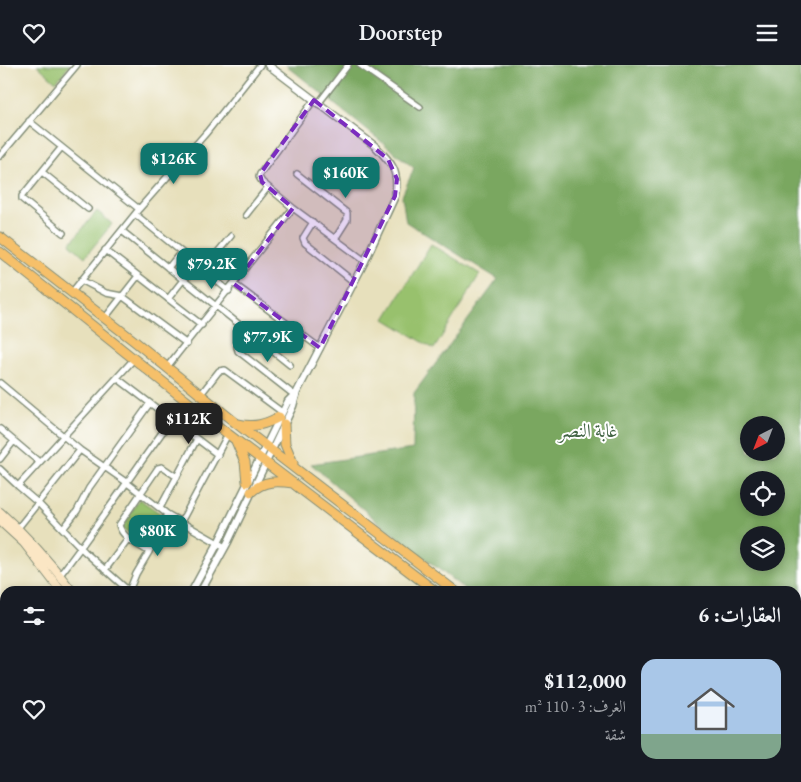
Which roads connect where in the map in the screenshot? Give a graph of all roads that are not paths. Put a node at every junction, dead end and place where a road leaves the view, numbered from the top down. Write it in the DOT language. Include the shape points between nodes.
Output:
graph roads {
  1 [pos="77,65"];
  2 [pos="260,65"];
  3 [pos="268,65"];
  4 [pos="348,65"];
  5 [pos="360,65"];
  6 [pos="316,102"];
  7 [pos="420,107"];
  8 [pos="29,121"];
  9 [pos="61,148"];
  10 [pos="0,156"];
  11 [pos="42,172"];
  12 [pos="297,174"];
  13 [pos="268,187"];
  14 [pos="293,208"];
  15 [pos="88,209"];
  16 [pos="139,209"];
  17 [pos="135,214"];
  18 [pos="246,215"];
  19 [pos="313,222"];
  20 [pos="122,231"];
  21 [pos="63,233"];
  22 [pos="231,235"];
  23 [pos="0,237"];
  24 [pos="335,239"];
  25 [pos="105,251"];
  26 [pos="0,252"];
  27 [pos="181,252"];
  28 [pos="364,261"];
  29 [pos="168,268"];
  30 [pos="203,270"];
  31 [pos="138,276"];
  32 [pos="183,279"];
  33 [pos="81,280"];
  34 [pos="354,282"];
  35 [pos="234,284"];
  36 [pos="229,291"];
  37 [pos="72,292"];
  38 [pos="122,296"];
  39 [pos="168,299"];
  40 [pos="217,306"];
  41 [pos="105,318"];
  42 [pos="202,325"];
  43 [pos="247,330"];
  44 [pos="186,345"];
  45 [pos="320,348"];
  46 [pos="135,358"];
  47 [pos="290,365"];
  48 [pos="167,367"];
  49 [pos="117,378"];
  50 [pos="0,383"];
  51 [pos="295,393"];
  52 [pos="201,394"];
  53 [pos="186,401"];
  54 [pos="150,403"];
  55 [pos="282,418"];
  56 [pos="172,419"];
  57 [pos="237,424"];
  58 [pos="0,429"];
  59 [pos="62,436"];
  60 [pos="231,436"];
  61 [pos="197,439"];
  62 [pos="14,441"];
  63 [pos="269,447"];
  64 [pos="80,450"];
  65 [pos="218,455"];
  66 [pos="0,459"];
  67 [pos="262,459"];
  68 [pos="39,462"];
  69 [pos="104,467"];
  70 [pos="296,468"];
  71 [pos="0,469"];
  72 [pos="177,477"];
  73 [pos="126,482"];
  74 [pos="247,482"];
  75 [pos="294,483"];
  76 [pos="18,486"];
  77 [pos="251,492"];
  78 [pos="140,493"];
  79 [pos="38,503"];
  80 [pos="160,508"];
  81 [pos="0,513"];
  82 [pos="167,514"];
  83 [pos="0,521"];
  84 [pos="181,522"];
  85 [pos="18,528"];
  86 [pos="63,529"];
  87 [pos="128,539"];
  88 [pos="218,543"];
  89 [pos="81,547"];
  90 [pos="225,547"];
  91 [pos="149,552"];
  92 [pos="105,570"];
  93 [pos="60,575"];
  94 [pos="57,586"];
  95 [pos="68,586"];
  96 [pos="123,586"];
  97 [pos="131,586"];
  98 [pos="195,586"];
  99 [pos="204,586"];
  100 [pos="429,586"];
  101 [pos="449,586"];
  1 -- 8 [label="street"];
  2 -- 16 [label="street" via="208,132"];
  3 -- 6 [label="street"];
  4 -- 6 [label="street"];
  5 -- 7 [label="street"];
  6 -- 13 [label="street" via="260,174"];
  6 -- 28 [label="street" via="374,146 395,171 396,195"];
  8 -- 9 [label="street"];
  8 -- 10 [label="street"];
  9 -- 11 [label="street"];
  9 -- 16 [label="street"];
  11 -- 15 [label="street"];
  11 -- 21 [label="street" via="22,199"];
  12 -- 24 [label="street" via="346,213 347,221"];
  13 -- 14 [label="street"];
  13 -- 18 [label="street"];
  14 -- 19 [label="street"];
  14 -- 35 [label="street"];
  16 -- 17 [label="street"];
  17 -- 20 [label="street"];
  17 -- 27 [label="street"];
  19 -- 24 [label="street"];
  19 -- 34 [label="street" via="303,238 305,243"];
  20 -- 25 [label="street"];
  20 -- 29 [label="street"];
  22 -- 30 [label="street"];
  23 -- 37 [label="highway"];
  24 -- 28 [label="street"];
  25 -- 31 [label="street"];
  25 -- 33 [label="street"];
  26 -- 46 [label="highway"];
  27 -- 29 [label="street"];
  27 -- 30 [label="street"];
  28 -- 34 [label="street"];
  29 -- 32 [label="street"];
  30 -- 36 [label="street"];
  31 -- 38 [label="street"];
  31 -- 39 [label="street"];
  32 -- 39 [label="street"];
  32 -- 40 [label="street"];
  33 -- 37 [label="street"];
  33 -- 38 [label="street" via="106,293"];
  34 -- 45 [label="street"];
  35 -- 36 [label="street"];
  35 -- 45 [label="street"];
  36 -- 40 [label="street"];
  37 -- 41 [label="highway"];
  38 -- 41 [label="street"];
  38 -- 44 [label="street"];
  39 -- 42 [label="street"];
  40 -- 42 [label="street"];
  40 -- 43 [label="street"];
  41 -- 48 [label="highway"];
  42 -- 44 [label="street"];
  43 -- 47 [label="street"];
  43 -- 51 [label="street" via="238,351"];
  44 -- 48 [label="street"];
  45 -- 51 [label="street"];
  46 -- 49 [label="street"];
  46 -- 53 [label="highway"];
  48 -- 52 [label="highway"];
  49 -- 54 [label="street"];
  49 -- 59 [label="street"];
  50 -- 59 [label="street"];
  51 -- 55 [label="street" via="288,401"];
  51 -- 55 [label="street" via="295,403"];
  52 -- 55 [label="street" via="219,371 225,370"];
  52 -- 57 [label="highway"];
  53 -- 56 [label="street"];
  53 -- 60 [label="highway"];
  54 -- 56 [label="street"];
  54 -- 69 [label="street"];
  55 -- 57 [label="highway" via="255,426"];
  55 -- 63 [label="street"];
  55 -- 70 [label="highway" via="285,443"];
  56 -- 61 [label="street"];
  56 -- 73 [label="street"];
  57 -- 63 [label="highway"];
  58 -- 62 [label="street"];
  59 -- 64 [label="street"];
  59 -- 68 [label="street"];
  60 -- 65 [label="street"];
  60 -- 67 [label="highway"];
  60 -- 74 [label="highway" via="245,462"];
  61 -- 65 [label="street"];
  61 -- 72 [label="street"];
  62 -- 66 [label="street"];
  62 -- 68 [label="street"];
  63 -- 67 [label="street"];
  63 -- 70 [label="highway"];
  64 -- 69 [label="street"];
  64 -- 79 [label="street"];
  65 -- 84 [label="street"];
  67 -- 74 [label="street"];
  67 -- 75 [label="highway"];
  67 -- 77 [label="street"];
  68 -- 76 [label="street"];
  69 -- 73 [label="street"];
  69 -- 86 [label="street"];
  70 -- 101 [label="highway"];
  71 -- 76 [label="street"];
  72 -- 78 [label="street" via="160,467"];
  72 -- 80 [label="street"];
  73 -- 78 [label="street"];
  73 -- 89 [label="street"];
  74 -- 88 [label="street"];
  75 -- 77 [label="highway" via="268,482"];
  75 -- 100 [label="highway"];
  76 -- 79 [label="street"];
  77 -- 90 [label="street"];
  78 -- 80 [label="street"];
  78 -- 87 [label="street" via="118,525"];
  79 -- 85 [label="street"];
  79 -- 86 [label="street"];
  80 -- 82 [label="street"];
  81 -- 85 [label="main road"];
  82 -- 84 [label="street"];
  82 -- 91 [label="street"];
  83 -- 94 [label="main road" via="24,543"];
  84 -- 88 [label="street"];
  85 -- 93 [label="main road"];
  86 -- 89 [label="street"];
  87 -- 91 [label="street"];
  87 -- 92 [label="street"];
  88 -- 90 [label="street"];
  88 -- 98 [label="street"];
  89 -- 92 [label="street"];
  89 -- 93 [label="street"];
  90 -- 99 [label="street"];
  91 -- 97 [label="street"];
  92 -- 96 [label="street"];
  93 -- 95 [label="main road"];
}
